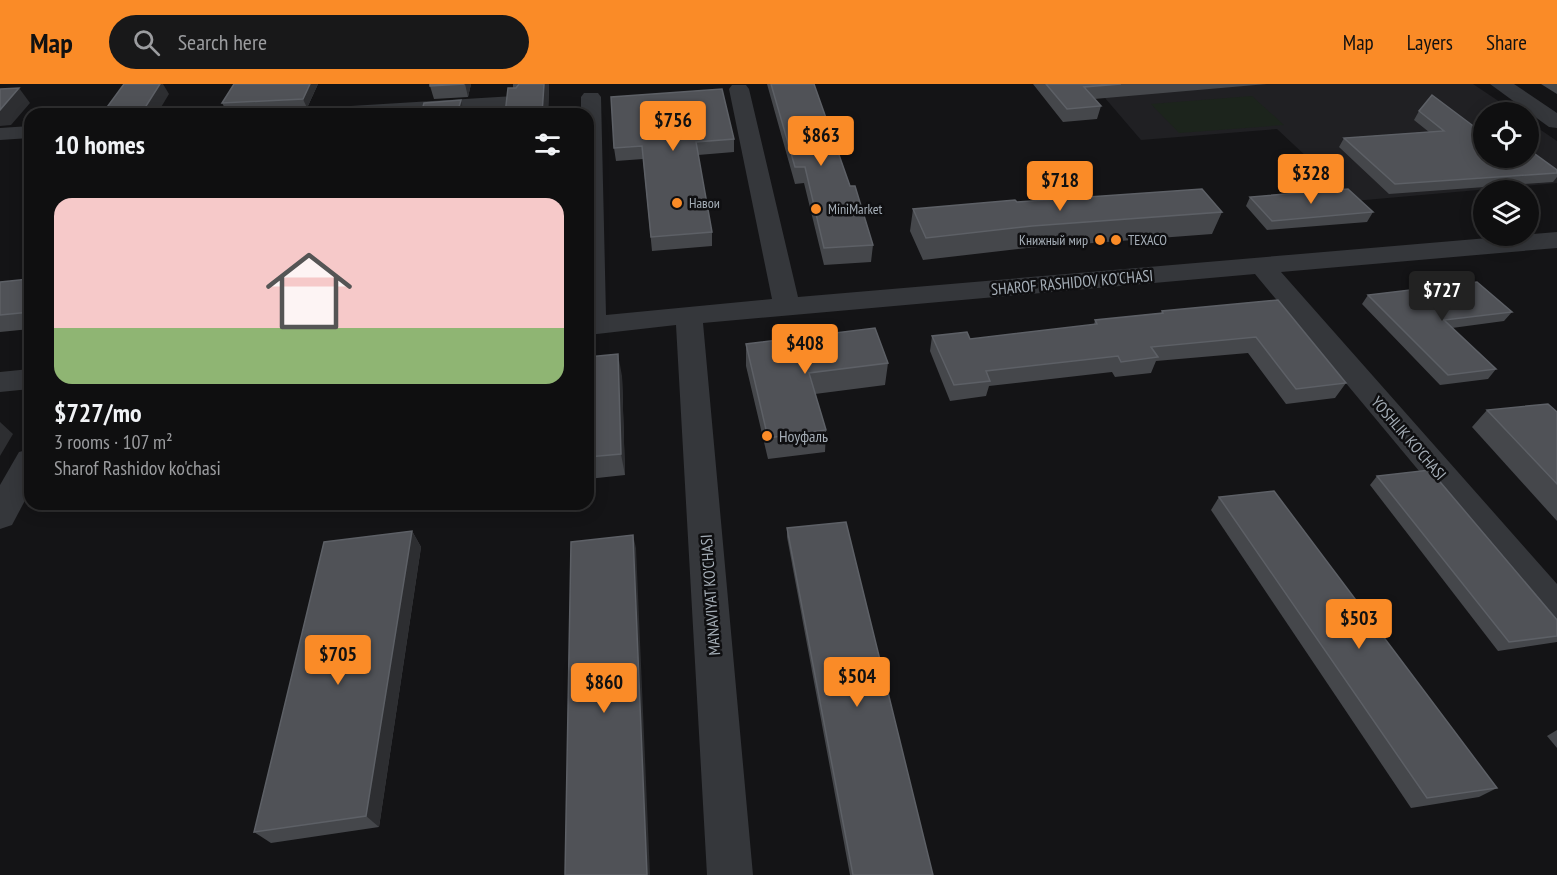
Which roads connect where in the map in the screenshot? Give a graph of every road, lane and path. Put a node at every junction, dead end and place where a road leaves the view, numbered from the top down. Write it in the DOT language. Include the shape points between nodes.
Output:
graph roads {
  1 [pos="1500,84"];
  2 [pos="739,89"];
  3 [pos="591,97"];
  4 [pos="514,102"];
  5 [pos="416,108"];
  6 [pos="591,108"];
  7 [pos="1557,122"];
  8 [pos="24,132"];
  9 [pos="0,134"];
  10 [pos="1557,240"];
  11 [pos="1261,266"];
  12 [pos="787,306"];
  13 [pos="689,315"];
  14 [pos="594,326"];
  15 [pos="24,380"];
  16 [pos="0,382"];
  17 [pos="24,472"];
  18 [pos="0,515"];
  19 [pos="1557,610"];
  20 [pos="730,875"];
  1 -- 7 [label="street"];
  2 -- 12 [label="street"];
  3 -- 6 [label="street"];
  4 -- 5 [label="street"];
  8 -- 9 [label="street"];
  10 -- 11 [label="street, SHAROF RASHIDOV KO'CHASI"];
  11 -- 12 [label="street, SHAROF RASHIDOV KO'CHASI"];
  11 -- 19 [label="street, YOSHLIK KO'CHASI"];
  12 -- 13 [label="street, SHAROF RASHIDOV KO'CHASI"];
  13 -- 14 [label="street, SHAROF RASHIDOV KO'CHASI"];
  13 -- 20 [label="street, MA’NAVIYAT KO'CHASI"];
  15 -- 16 [label="street"];
  17 -- 18 [label="street"];
}
